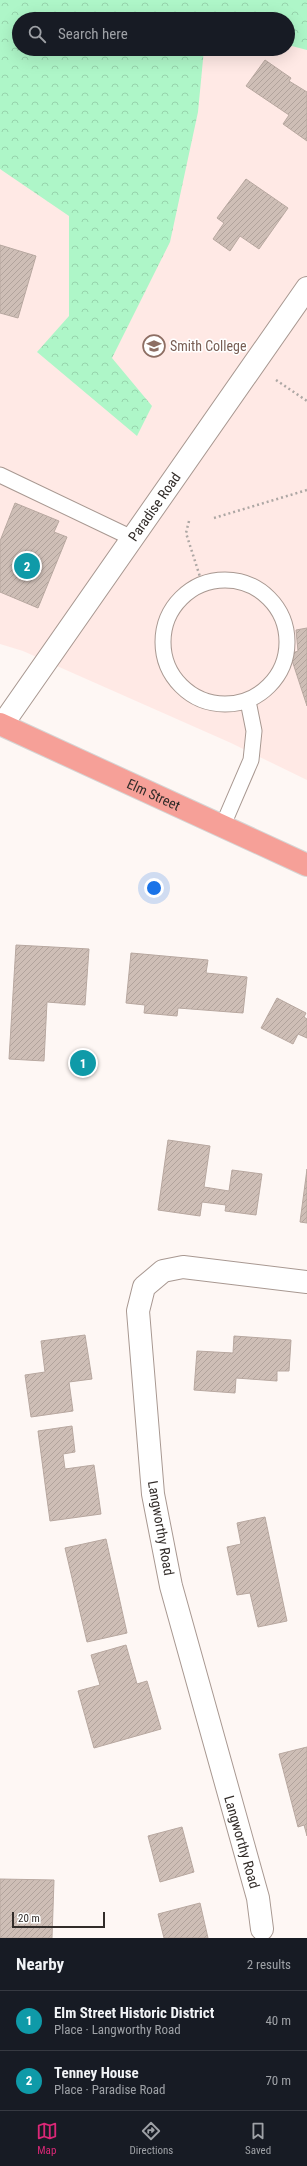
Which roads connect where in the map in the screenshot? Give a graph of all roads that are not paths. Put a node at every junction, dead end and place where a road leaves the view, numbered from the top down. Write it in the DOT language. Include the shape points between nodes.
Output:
graph roads {
  1 [pos="307,288"];
  2 [pos="0,475"];
  3 [pos="132,538"];
  4 [pos="248,700"];
  5 [pos="1,725"];
  6 [pos="223,825"];
  7 [pos="307,865"];
  8 [pos="307,1282"];
  9 [pos="262,1929"];
  1 -- 3 [label="street, Paradise Road"];
  2 -- 3 [label="lane"];
  3 -- 5 [label="street, Paradise Road"];
  4 -- 4 [label="lane" via="228,705 215,704 190,695 176,682 166,665 162,645 164,626 172,608 185,593 202,583 223,579 245,582 264,593 278,610 286,630 287,651 280,672 266,689"];
  4 -- 6 [label="lane" via="254,731 251,760"];
  5 -- 6 [label="highway, Elm Street"];
  6 -- 7 [label="highway, Elm Street"];
  8 -- 9 [label="street, Langworthy Road" via="183,1267 163,1271 144,1287 138,1311 153,1494 171,1586 258,1898"];
}
